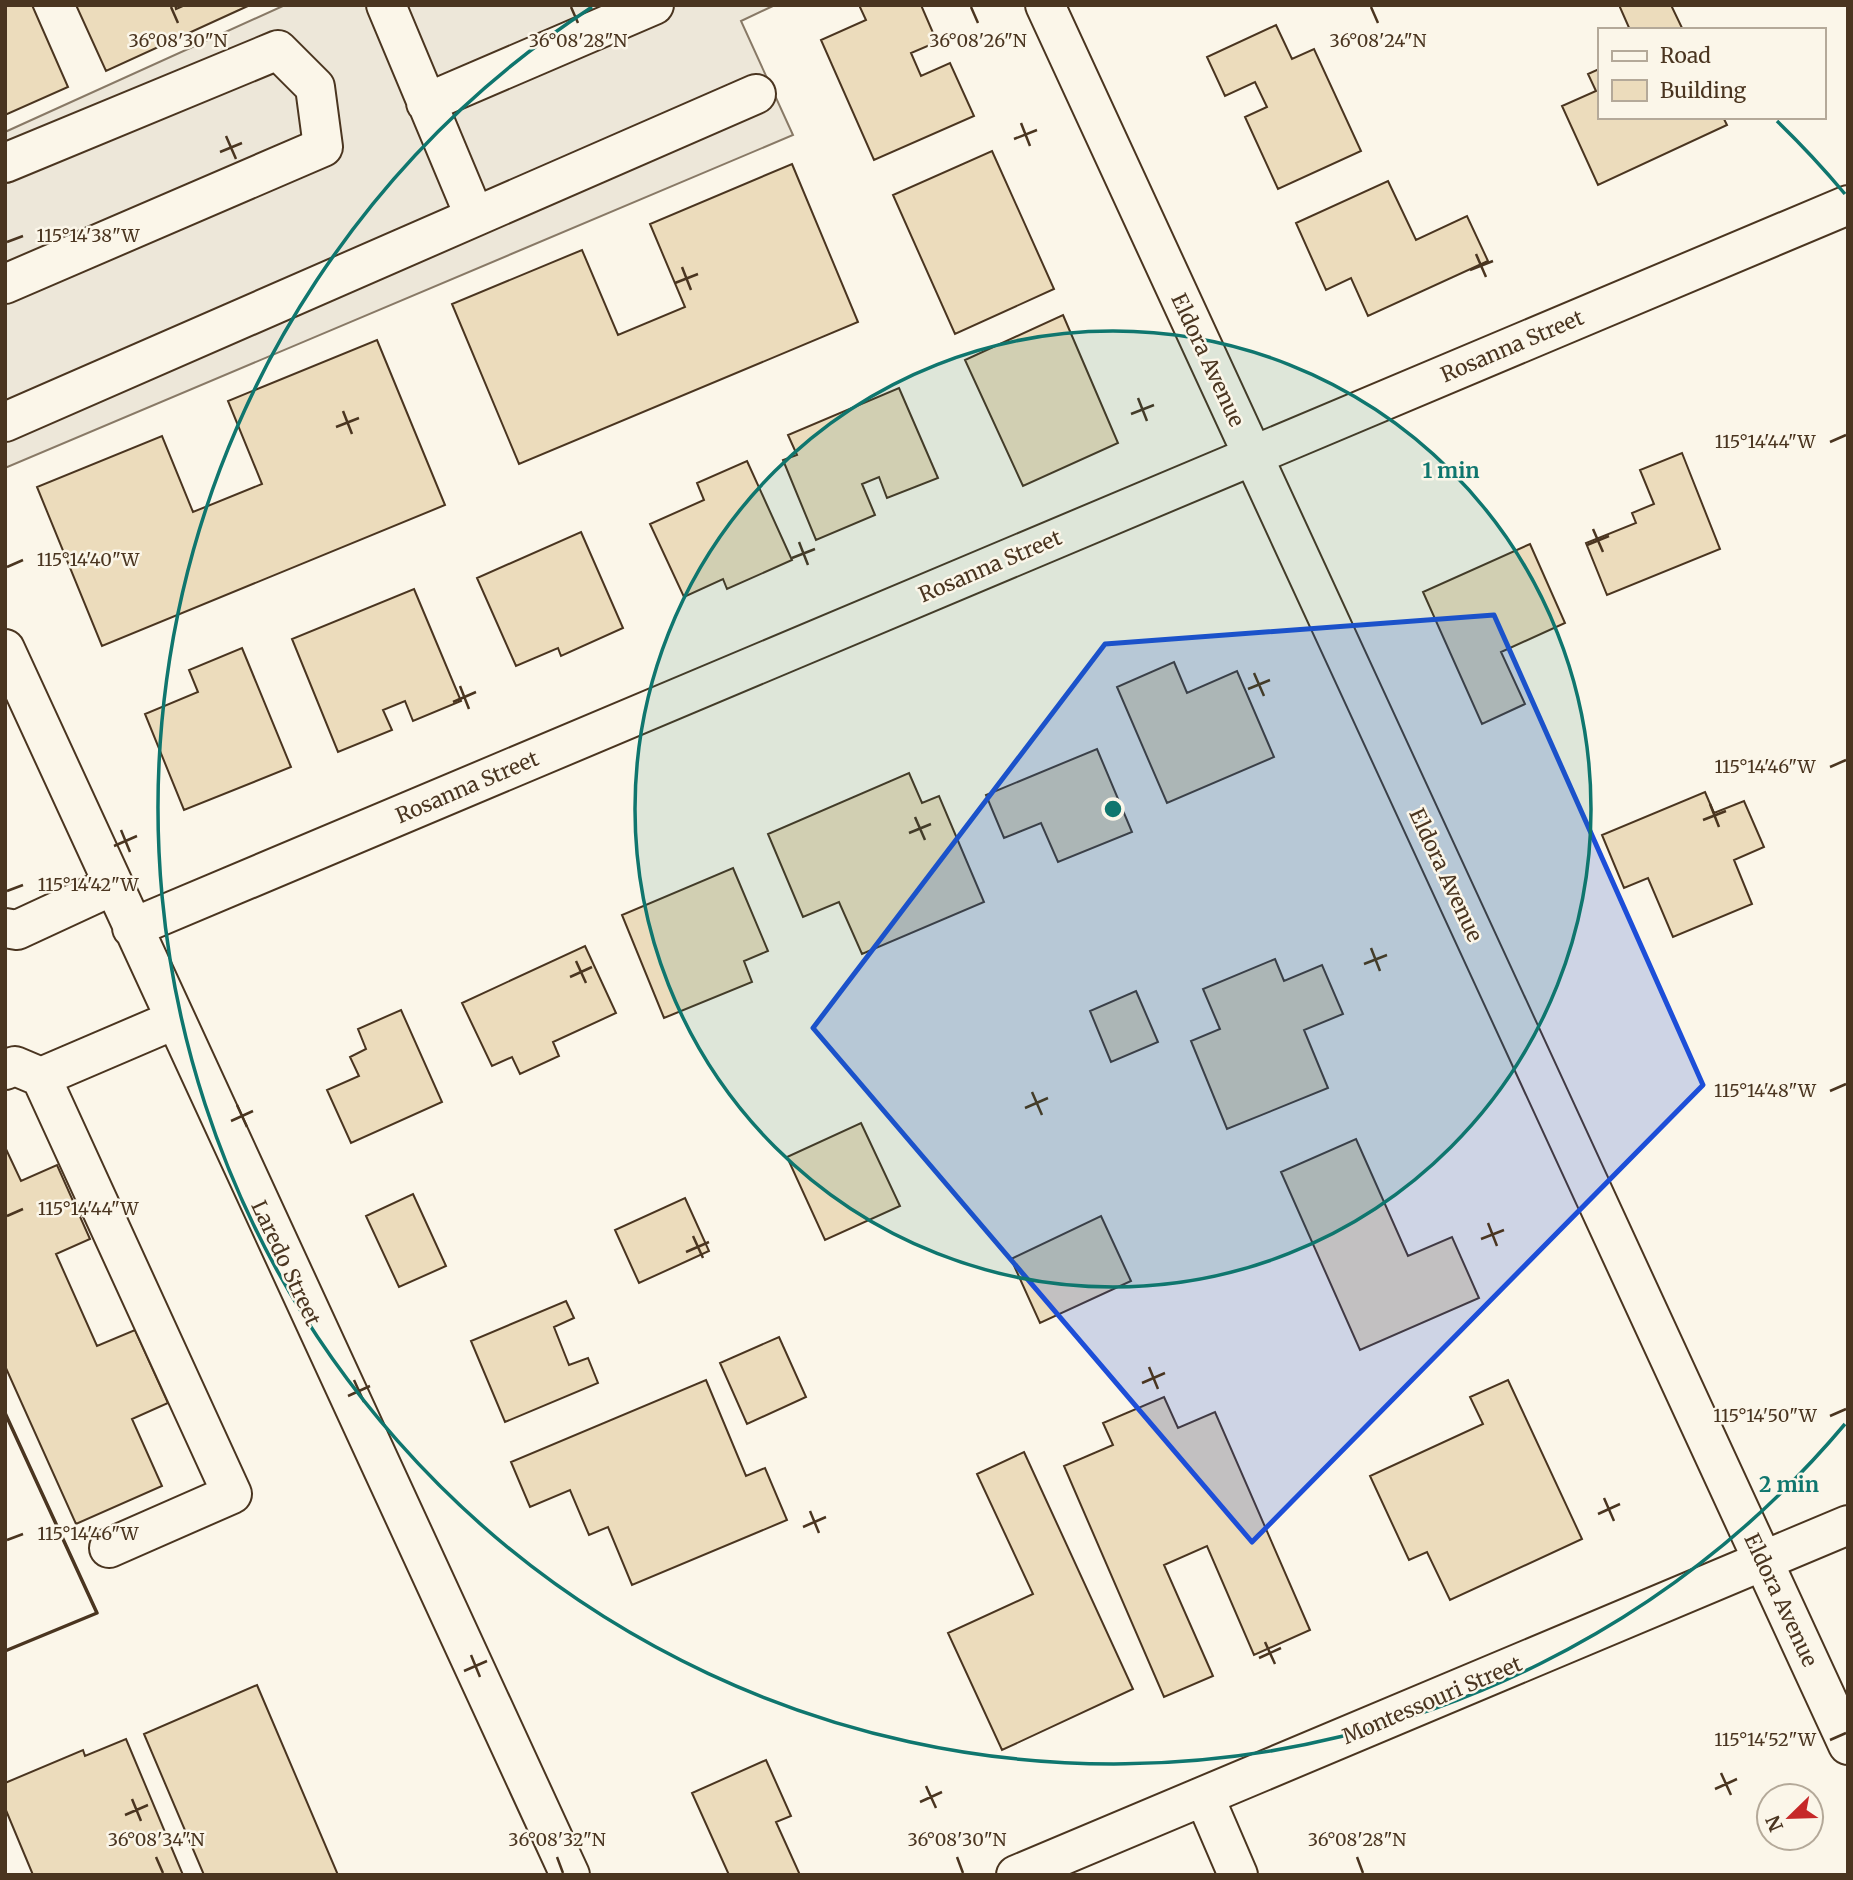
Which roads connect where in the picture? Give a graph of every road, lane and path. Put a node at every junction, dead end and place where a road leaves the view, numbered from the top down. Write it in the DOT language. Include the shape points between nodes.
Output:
graph roads {
  1 [pos="386,5"];
  2 [pos="654,5"];
  3 [pos="1045,5"];
  4 [pos="756,94"];
  5 [pos="426,103"];
  6 [pos="5,163"];
  7 [pos="1848,205"];
  8 [pos="474,215"];
  9 [pos="5,284"];
  10 [pos="5,422"];
  11 [pos="1252,456"];
  12 [pos="5,649"];
  13 [pos="112,886"];
  14 [pos="5,928"];
  15 [pos="132,928"];
  16 [pos="174,1020"];
  17 [pos="23,1074"];
  18 [pos="1848,1525"];
  19 [pos="109,1548"];
  20 [pos="1763,1561"];
  21 [pos="1848,1745"];
  22 [pos="1204,1796"];
  23 [pos="570,1875"];
  24 [pos="1016,1875"];
  25 [pos="1238,1875"];
  1 -- 5 [label="street"];
  2 -- 5 [label="street"];
  3 -- 11 [label="street, Eldora Avenue"];
  4 -- 8 [label="street"];
  5 -- 8 [label="street"];
  6 -- 9 [label="street" via="278,50 315,87 323,147"];
  7 -- 11 [label="street, Rosanna Street"];
  8 -- 10 [label="street"];
  11 -- 15 [label="street, Rosanna Street"];
  11 -- 20 [label="street, Eldora Avenue"];
  12 -- 13 [label="street, Laredo Street"];
  13 -- 14 [label="street" via="17,930"];
  13 -- 15 [label="street, Laredo Street"];
  15 -- 16 [label="street, Laredo Street"];
  16 -- 17 [label="street"];
  16 -- 23 [label="street, Laredo Street"];
  17 -- 19 [label="street" via="232,1494"];
  18 -- 20 [label="street, Montessouri Street"];
  20 -- 21 [label="street, Eldora Avenue"];
  20 -- 22 [label="street, Montessouri Street"];
  22 -- 24 [label="street, Montessouri Street"];
  22 -- 25 [label="street"];
}
